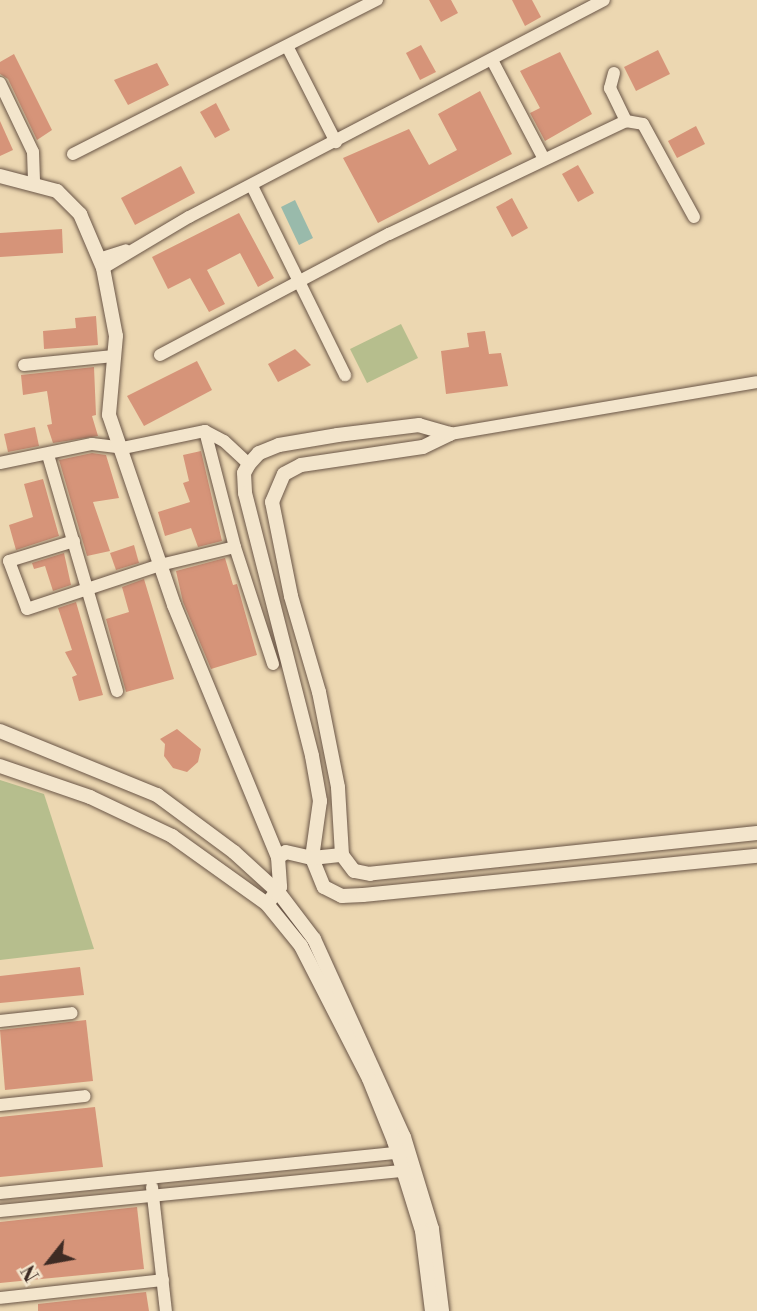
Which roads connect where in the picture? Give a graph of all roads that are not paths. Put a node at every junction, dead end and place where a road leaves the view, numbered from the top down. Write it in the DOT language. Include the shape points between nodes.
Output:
graph roads {
  1 [pos="377,0"];
  2 [pos="604,0"];
  3 [pos="287,46"];
  4 [pos="492,60"];
  5 [pos="614,73"];
  6 [pos="0,83"];
  7 [pos="626,121"];
  8 [pos="336,142"];
  9 [pos="73,154"];
  10 [pos="543,157"];
  11 [pos="0,176"];
  12 [pos="34,183"];
  13 [pos="252,186"];
  14 [pos="694,217"];
  15 [pos="101,263"];
  16 [pos="300,283"];
  17 [pos="159,355"];
  18 [pos="114,356"];
  19 [pos="24,365"];
  20 [pos="345,375"];
  21 [pos="757,382"];
  22 [pos="205,431"];
  23 [pos="450,434"];
  24 [pos="122,448"];
  25 [pos="48,455"];
  26 [pos="0,463"];
  27 [pos="249,464"];
  28 [pos="74,541"];
  29 [pos="235,547"];
  30 [pos="160,565"];
  31 [pos="89,588"];
  32 [pos="273,664"];
  33 [pos="117,691"];
  34 [pos="0,731"];
  35 [pos="0,766"];
  36 [pos="757,832"];
  37 [pos="342,855"];
  38 [pos="278,856"];
  39 [pos="757,856"];
  40 [pos="312,858"];
  41 [pos="278,893"];
  42 [pos="267,904"];
  43 [pos="72,1013"];
  44 [pos="0,1021"];
  45 [pos="85,1096"];
  46 [pos="0,1105"];
  47 [pos="403,1152"];
  48 [pos="410,1170"];
  49 [pos="151,1176"];
  50 [pos="0,1193"];
  51 [pos="153,1195"];
  52 [pos="0,1211"];
  53 [pos="163,1280"];
  54 [pos="0,1298"];
  55 [pos="166,1311"];
  56 [pos="432,1311"];
  57 [pos="442,1311"];
  1 -- 3 [label="street"];
  2 -- 4 [label="street"];
  3 -- 8 [label="street"];
  3 -- 9 [label="street"];
  4 -- 8 [label="street"];
  4 -- 10 [label="street"];
  5 -- 7 [label="street" via="610,88"];
  6 -- 12 [label="street" via="33,152"];
  7 -- 10 [label="street"];
  7 -- 14 [label="street" via="643,124"];
  8 -- 13 [label="street"];
  10 -- 16 [label="street"];
  11 -- 12 [label="street"];
  12 -- 15 [label="street" via="57,191 80,214"];
  13 -- 15 [label="street"];
  13 -- 16 [label="street"];
  15 -- 18 [label="street" via="116,336"];
  16 -- 17 [label="street"];
  16 -- 20 [label="street"];
  18 -- 19 [label="street"];
  18 -- 24 [label="street" via="107,404"];
  21 -- 23 [label="street"];
  22 -- 24 [label="street"];
  22 -- 27 [label="street"];
  22 -- 29 [label="street"];
  23 -- 27 [label="street" via="419,425 338,435 279,445 259,453"];
  23 -- 37 [label="street" via="422,447 301,465 276,484 274,526 319,691 338,787"];
  24 -- 25 [label="street" via="92,444"];
  24 -- 30 [label="street"];
  25 -- 26 [label="street"];
  25 -- 28 [label="street"];
  27 -- 40 [label="street" via="244,473 245,493 320,802"];
  28 -- 31 [label="street"];
  28 -- 31 [label="street" via="9,561 27,609"];
  29 -- 30 [label="street"];
  29 -- 32 [label="street"];
  30 -- 31 [label="street"];
  30 -- 38 [label="street"];
  31 -- 33 [label="street"];
  34 -- 41 [label="street" via="157,795 234,852"];
  35 -- 42 [label="street" via="90,797 172,836"];
  36 -- 37 [label="street" via="370,874 354,871"];
  37 -- 40 [label="street"];
  38 -- 40 [label="street" via="286,852"];
  38 -- 41 [label="street"];
  39 -- 40 [label="street" via="342,896 324,887"];
  41 -- 42 [label="street"];
  41 -- 47 [label="street" via="314,939"];
  42 -- 47 [label="street" via="301,947"];
  43 -- 44 [label="street"];
  45 -- 46 [label="street"];
  47 -- 48 [label="street"];
  47 -- 49 [label="street"];
  48 -- 51 [label="street"];
  48 -- 56 [label="street"];
  48 -- 57 [label="street" via="432,1229"];
  49 -- 50 [label="street"];
  49 -- 51 [label="street"];
  51 -- 52 [label="street"];
  51 -- 53 [label="street"];
  53 -- 54 [label="street"];
  53 -- 55 [label="street"];
}
